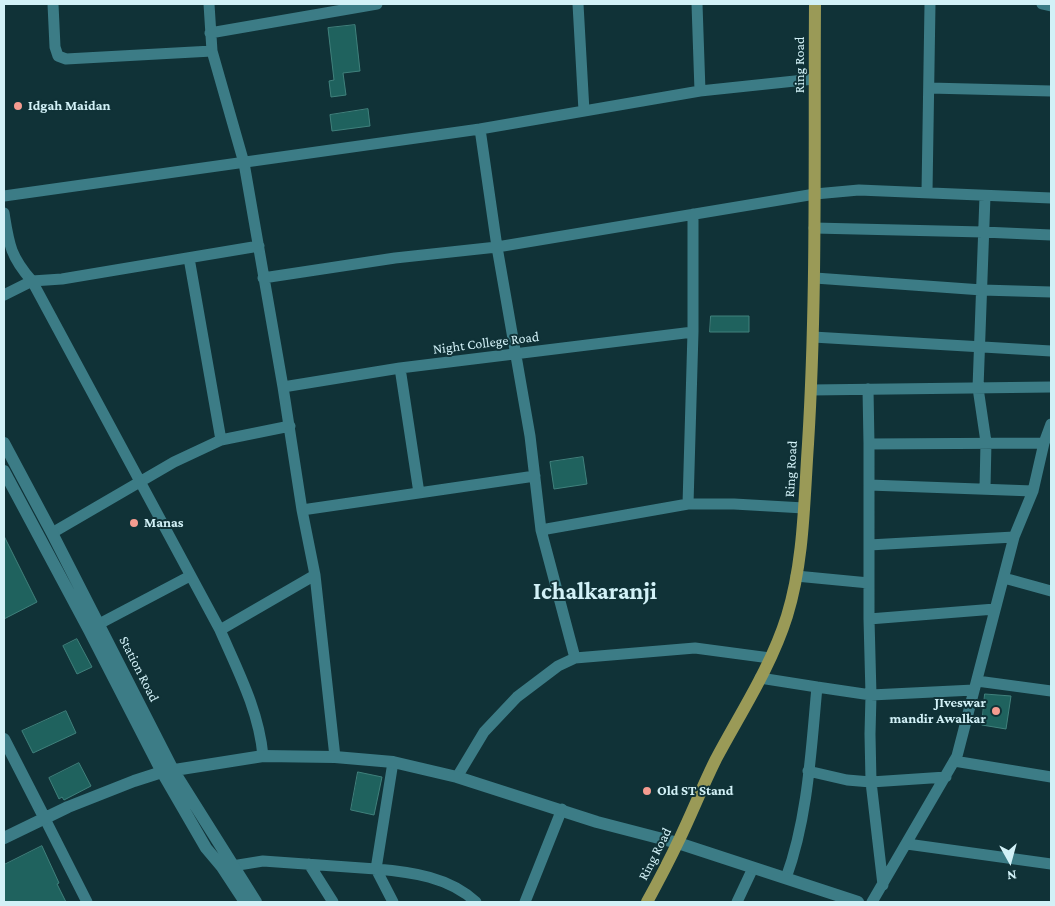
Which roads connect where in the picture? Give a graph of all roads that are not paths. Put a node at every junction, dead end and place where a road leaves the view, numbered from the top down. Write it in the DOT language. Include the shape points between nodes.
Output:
graph roads {
  1 [pos="53,4"];
  2 [pos="209,4"];
  3 [pos="377,4"];
  4 [pos="578,4"];
  5 [pos="697,4"];
  6 [pos="815,4"];
  7 [pos="930,4"];
  8 [pos="1042,4"];
  9 [pos="1051,6"];
  10 [pos="210,33"];
  11 [pos="212,51"];
  12 [pos="814,79"];
  13 [pos="929,88"];
  14 [pos="700,91"];
  15 [pos="1051,91"];
  16 [pos="584,111"];
  17 [pos="480,129"];
  18 [pos="244,162"];
  19 [pos="927,192"];
  20 [pos="815,194"];
  21 [pos="4,196"];
  22 [pos="985,196"];
  23 [pos="1051,198"];
  24 [pos="4,212"];
  25 [pos="693,214"];
  26 [pos="814,228"];
  27 [pos="983,232"];
  28 [pos="1051,235"];
  29 [pos="259,246"];
  30 [pos="497,247"];
  31 [pos="189,258"];
  32 [pos="263,278"];
  33 [pos="815,278"];
  34 [pos="32,281"];
  35 [pos="982,290"];
  36 [pos="1051,292"];
  37 [pos="4,295"];
  38 [pos="693,332"];
  39 [pos="813,337"];
  40 [pos="980,346"];
  41 [pos="1051,350"];
  42 [pos="516,354"];
  43 [pos="400,368"];
  44 [pos="283,387"];
  45 [pos="1051,387"];
  46 [pos="978,388"];
  47 [pos="868,389"];
  48 [pos="811,390"];
  49 [pos="1051,424"];
  50 [pos="290,426"];
  51 [pos="222,440"];
  52 [pos="986,442"];
  53 [pos="4,443"];
  54 [pos="1044,443"];
  55 [pos="870,444"];
  56 [pos="4,470"];
  57 [pos="535,476"];
  58 [pos="139,482"];
  59 [pos="869,485"];
  60 [pos="985,488"];
  61 [pos="1033,491"];
  62 [pos="420,492"];
  63 [pos="688,504"];
  64 [pos="804,508"];
  65 [pos="302,510"];
  66 [pos="541,530"];
  67 [pos="52,533"];
  68 [pos="1014,537"];
  69 [pos="869,545"];
  70 [pos="315,575"];
  71 [pos="190,576"];
  72 [pos="796,576"];
  73 [pos="1004,578"];
  74 [pos="869,583"];
  75 [pos="1051,590"];
  76 [pos="996,609"];
  77 [pos="869,619"];
  78 [pos="99,624"];
  79 [pos="220,630"];
  80 [pos="575,658"];
  81 [pos="770,658"];
  82 [pos="760,678"];
  83 [pos="817,686"];
  84 [pos="976,686"];
  85 [pos="1051,691"];
  86 [pos="871,695"];
  87 [pos="4,739"];
  88 [pos="264,756"];
  89 [pos="335,756"];
  90 [pos="954,761"];
  91 [pos="393,762"];
  92 [pos="167,771"];
  93 [pos="808,772"];
  94 [pos="457,777"];
  95 [pos="946,777"];
  96 [pos="1051,777"];
  97 [pos="871,782"];
  98 [pos="562,809"];
  99 [pos="44,817"];
  100 [pos="4,838"];
  101 [pos="678,843"];
  102 [pos="907,844"];
  103 [pos="309,864"];
  104 [pos="1051,864"];
  105 [pos="228,867"];
  106 [pos="753,868"];
  107 [pos="376,869"];
  108 [pos="786,878"];
  109 [pos="883,885"];
  110 [pos="87,902"];
  111 [pos="245,902"];
  112 [pos="256,902"];
  113 [pos="333,902"];
  114 [pos="393,902"];
  115 [pos="476,902"];
  116 [pos="525,902"];
  117 [pos="647,902"];
  118 [pos="737,902"];
  119 [pos="858,902"];
  120 [pos="872,902"];
  1 -- 11 [label="street" via="54,48 58,56 66,59"];
  2 -- 10 [label="street"];
  3 -- 10 [label="street"];
  4 -- 16 [label="street"];
  5 -- 14 [label="street"];
  6 -- 12 [label="main road, Ring Road"];
  7 -- 13 [label="street"];
  8 -- 9 [label="street"];
  10 -- 11 [label="street"];
  11 -- 18 [label="street"];
  12 -- 14 [label="street"];
  12 -- 20 [label="main road, Ring Road"];
  13 -- 15 [label="street"];
  13 -- 19 [label="street"];
  14 -- 16 [label="street"];
  16 -- 17 [label="street"];
  17 -- 18 [label="street"];
  17 -- 30 [label="street"];
  18 -- 21 [label="street"];
  18 -- 29 [label="street"];
  19 -- 20 [label="street" via="859,190"];
  19 -- 22 [label="street"];
  20 -- 25 [label="street"];
  20 -- 26 [label="main road, Ring Road"];
  22 -- 23 [label="street"];
  22 -- 27 [label="street"];
  24 -- 34 [label="street" via="14,257"];
  25 -- 30 [label="street"];
  25 -- 38 [label="street"];
  26 -- 27 [label="street"];
  26 -- 33 [label="main road, Ring Road"];
  27 -- 28 [label="street"];
  27 -- 35 [label="street"];
  29 -- 31 [label="street"];
  29 -- 32 [label="street"];
  30 -- 32 [label="street"];
  30 -- 42 [label="street"];
  31 -- 34 [label="street"];
  31 -- 51 [label="street"];
  32 -- 44 [label="street"];
  33 -- 35 [label="street"];
  33 -- 39 [label="main road, Ring Road"];
  34 -- 37 [label="street"];
  34 -- 58 [label="street"];
  35 -- 36 [label="street"];
  35 -- 40 [label="street"];
  38 -- 42 [label="street, Night College Road"];
  38 -- 63 [label="street"];
  39 -- 40 [label="street"];
  39 -- 48 [label="main road, Ring Road"];
  40 -- 41 [label="street"];
  40 -- 46 [label="street"];
  42 -- 43 [label="street, Night College Road"];
  42 -- 57 [label="street"];
  43 -- 44 [label="street, Night College Road"];
  43 -- 62 [label="street"];
  44 -- 50 [label="street"];
  45 -- 46 [label="street"];
  46 -- 47 [label="street"];
  46 -- 52 [label="street"];
  47 -- 48 [label="street"];
  47 -- 55 [label="street"];
  48 -- 64 [label="main road, Ring Road"];
  49 -- 54 [label="street"];
  50 -- 51 [label="street"];
  50 -- 65 [label="street"];
  51 -- 58 [label="street"];
  52 -- 54 [label="street"];
  52 -- 55 [label="street"];
  52 -- 60 [label="street"];
  53 -- 67 [label="main road, Station Road"];
  54 -- 61 [label="street"];
  55 -- 59 [label="street"];
  56 -- 92 [label="main road, Station Road"];
  57 -- 62 [label="street"];
  57 -- 66 [label="street"];
  58 -- 67 [label="street"];
  58 -- 71 [label="street"];
  59 -- 60 [label="street"];
  59 -- 69 [label="street"];
  60 -- 61 [label="street"];
  61 -- 68 [label="street"];
  62 -- 65 [label="street"];
  63 -- 64 [label="street"];
  63 -- 66 [label="street"];
  64 -- 72 [label="main road, Ring Road"];
  65 -- 70 [label="street"];
  66 -- 80 [label="street"];
  67 -- 78 [label="main road, Station Road"];
  68 -- 69 [label="street"];
  68 -- 73 [label="street"];
  69 -- 74 [label="street"];
  70 -- 79 [label="street"];
  70 -- 89 [label="street"];
  71 -- 78 [label="street"];
  71 -- 79 [label="street"];
  72 -- 74 [label="street"];
  72 -- 81 [label="main road, Ring Road" via="788,614"];
  73 -- 75 [label="street"];
  73 -- 76 [label="street"];
  74 -- 77 [label="street"];
  76 -- 77 [label="street"];
  76 -- 84 [label="street"];
  77 -- 86 [label="street"];
  78 -- 92 [label="main road, Station Road"];
  79 -- 88 [label="street" via="250,699"];
  80 -- 81 [label="street" via="695,648"];
  80 -- 94 [label="street" via="558,666 517,697 484,732"];
  81 -- 82 [label="main road, Ring Road"];
  82 -- 83 [label="street"];
  82 -- 101 [label="main road, Ring Road"];
  83 -- 86 [label="street"];
  83 -- 93 [label="street"];
  84 -- 85 [label="street"];
  84 -- 86 [label="street"];
  84 -- 90 [label="street"];
  86 -- 97 [label="street"];
  87 -- 99 [label="main road"];
  88 -- 89 [label="main road"];
  88 -- 92 [label="main road"];
  89 -- 91 [label="main road"];
  90 -- 95 [label="street"];
  90 -- 96 [label="street"];
  91 -- 94 [label="main road"];
  91 -- 107 [label="street"];
  92 -- 99 [label="main road"];
  92 -- 105 [label="main road, Station Road"];
  93 -- 97 [label="street"];
  93 -- 108 [label="street" via="796,852"];
  94 -- 98 [label="main road"];
  95 -- 97 [label="street"];
  95 -- 102 [label="street"];
  97 -- 109 [label="street"];
  98 -- 101 [label="main road" via="596,822"];
  98 -- 116 [label="street"];
  99 -- 100 [label="main road"];
  99 -- 110 [label="street"];
  101 -- 106 [label="main road"];
  101 -- 117 [label="main road, Ring Road"];
  102 -- 104 [label="street"];
  102 -- 109 [label="street"];
  103 -- 105 [label="street" via="263,861"];
  103 -- 107 [label="street"];
  103 -- 113 [label="street"];
  105 -- 111 [label="main road, Station Road"];
  105 -- 112 [label="main road, Station Road"];
  106 -- 108 [label="main road"];
  106 -- 118 [label="street"];
  107 -- 114 [label="street"];
  107 -- 115 [label="street" via="427,876 450,884"];
  108 -- 119 [label="main road"];
  109 -- 120 [label="street"];
}
